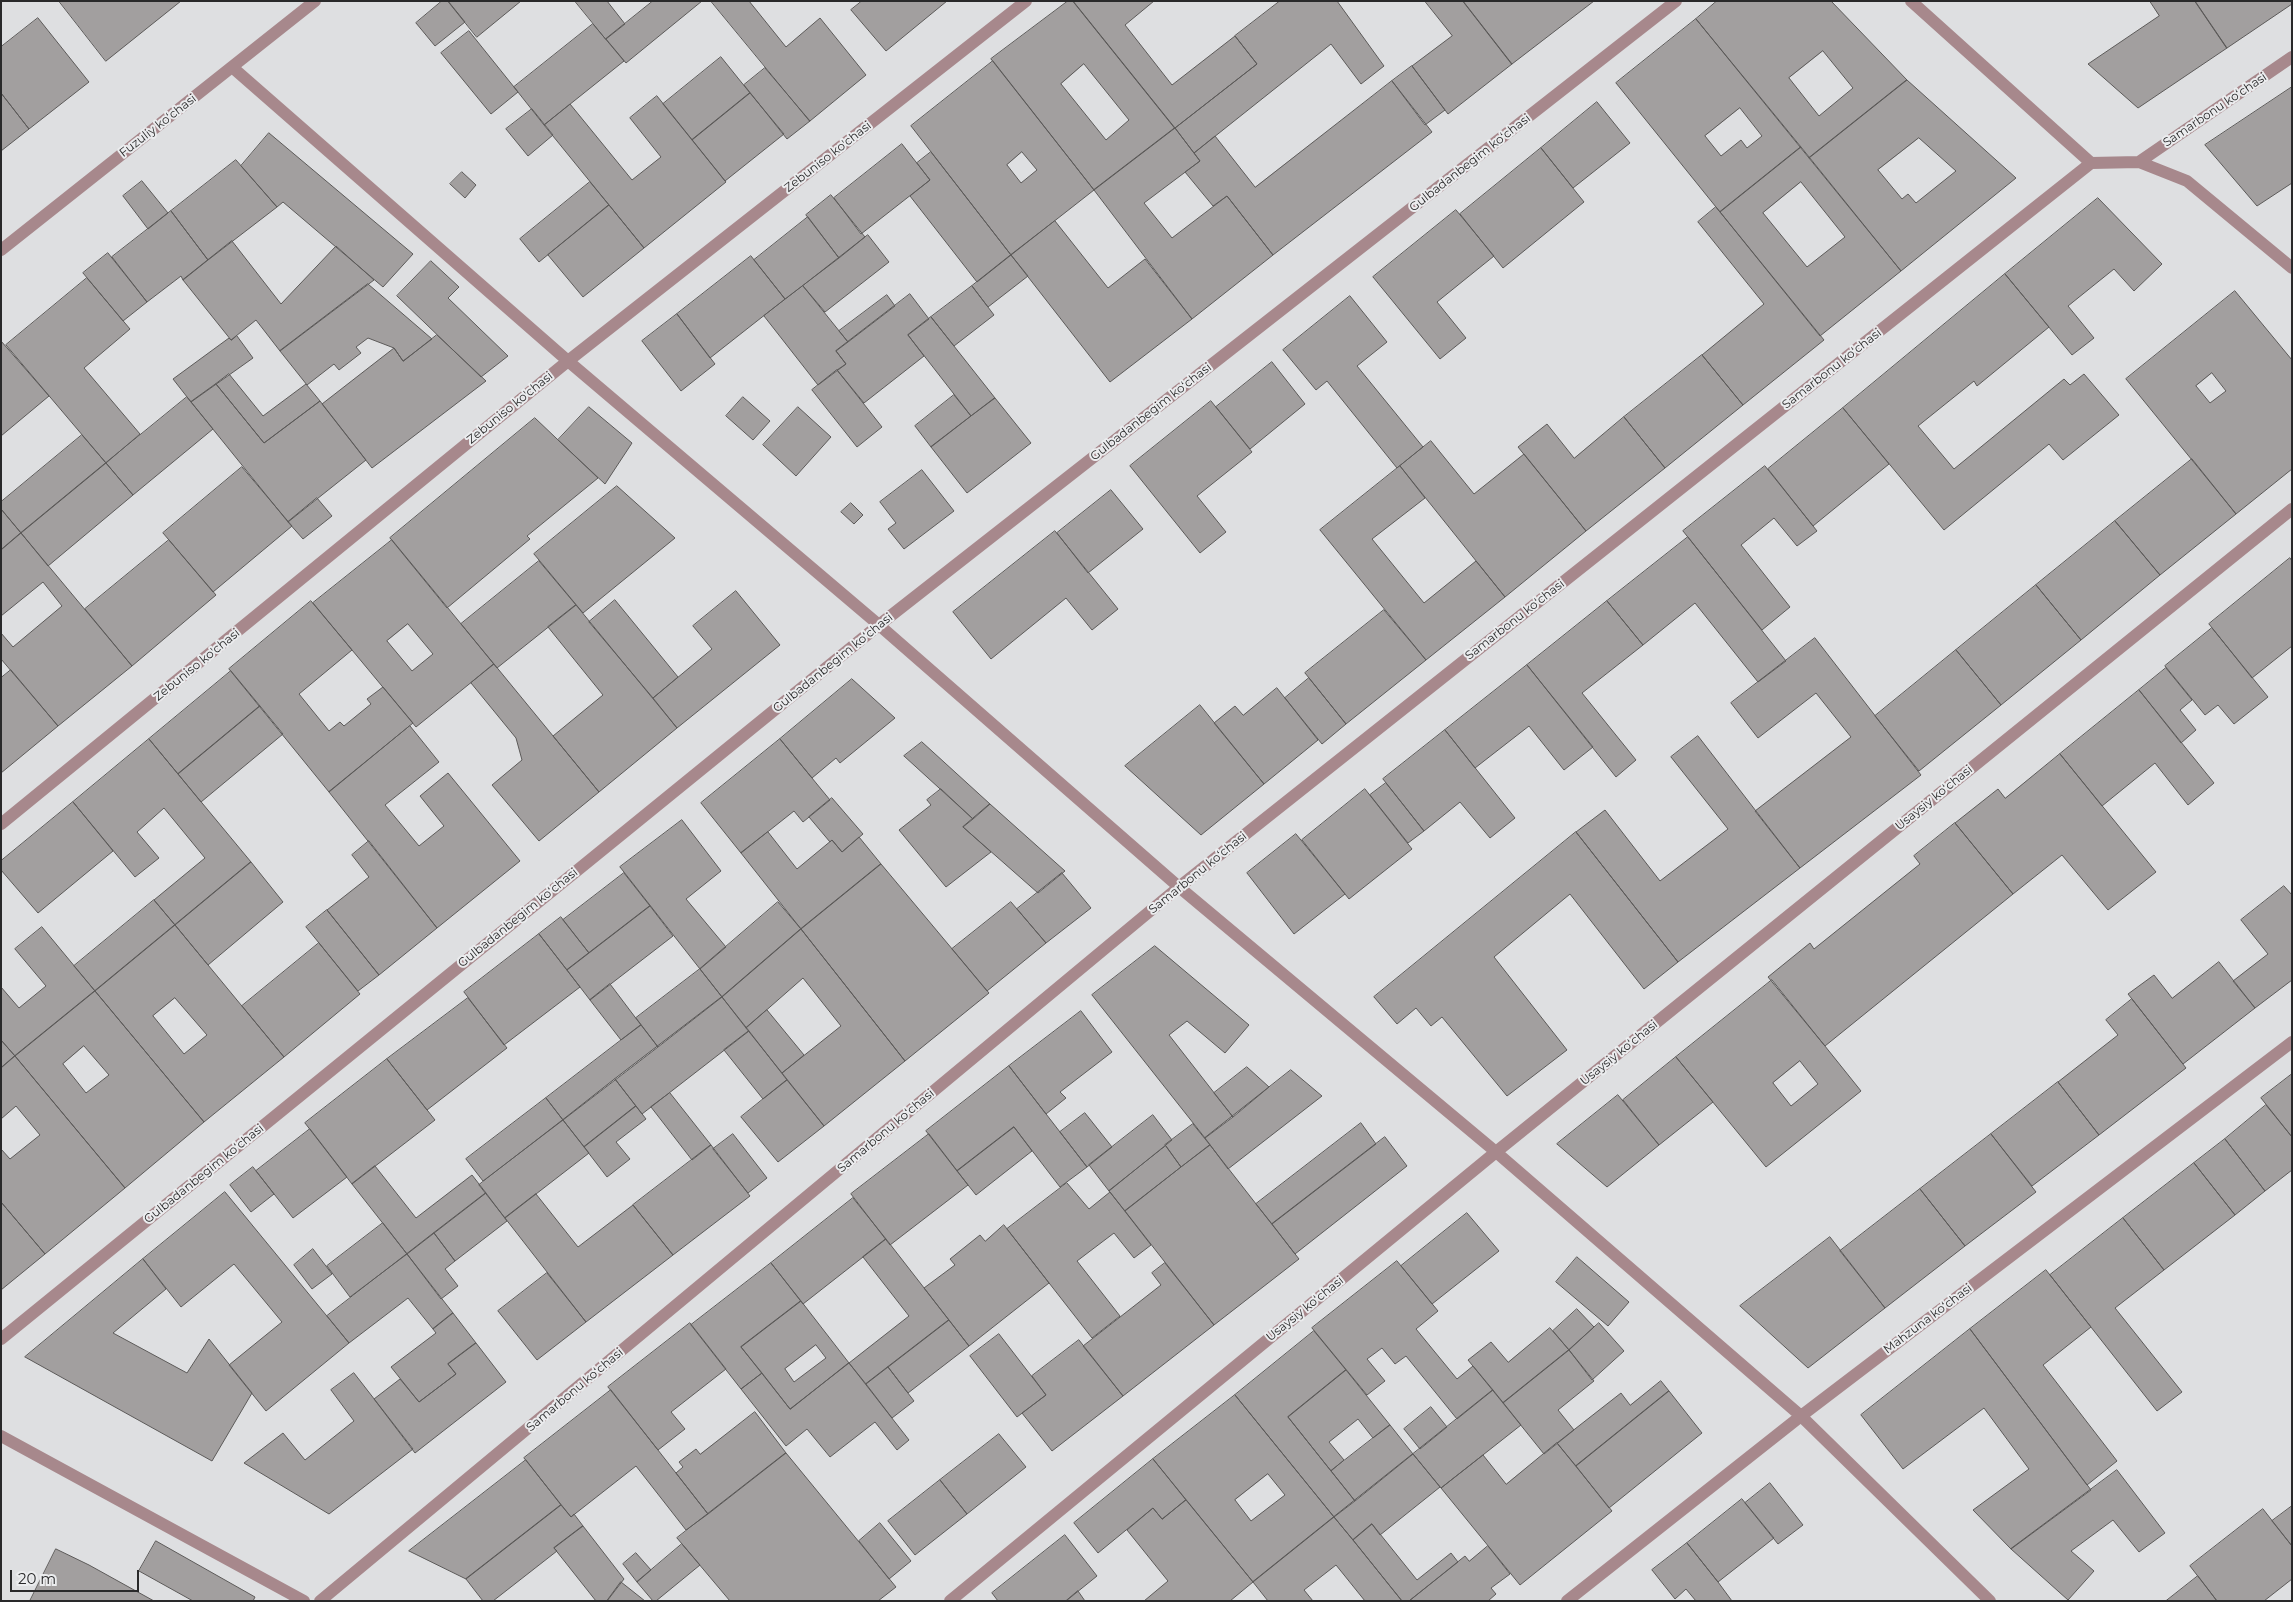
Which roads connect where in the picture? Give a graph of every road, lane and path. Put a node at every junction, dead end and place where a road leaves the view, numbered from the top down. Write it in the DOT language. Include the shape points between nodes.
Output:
graph roads {
  1 [pos="315,1"];
  2 [pos="1026,1"];
  3 [pos="1676,1"];
  4 [pos="1911,1"];
  5 [pos="2292,58"];
  6 [pos="232,67"];
  7 [pos="2139,162"];
  8 [pos="2091,163"];
  9 [pos="1,250"];
  10 [pos="2292,268"];
  11 [pos="568,361"];
  12 [pos="2292,509"];
  13 [pos="879,625"];
  14 [pos="1,824"];
  15 [pos="1179,887"];
  16 [pos="2292,1042"];
  17 [pos="1496,1152"];
  18 [pos="1,1339"];
  19 [pos="1801,1416"];
  20 [pos="1,1436"];
  21 [pos="304,1601"];
  22 [pos="320,1601"];
  23 [pos="950,1601"];
  24 [pos="1567,1601"];
  25 [pos="1990,1601"];
  1 -- 6 [label="street, Fuzuliy koʻchasi"];
  2 -- 11 [label="street, Zebuniso ko'chasi"];
  3 -- 13 [label="street, Gulbadanbegim koʻchasi"];
  4 -- 8 [label="street"];
  5 -- 7 [label="street, Samarbonu koʻchasi"];
  6 -- 9 [label="street, Fuzuliy koʻchasi"];
  6 -- 11 [label="street"];
  7 -- 8 [label="street"];
  7 -- 10 [label="street" via="2186,181"];
  8 -- 15 [label="street, Samarbonu koʻchasi"];
  11 -- 13 [label="street"];
  11 -- 14 [label="street, Zebuniso ko'chasi"];
  12 -- 17 [label="street, Usaysiy koʻchasi"];
  13 -- 15 [label="street"];
  13 -- 18 [label="street, Gulbadanbegim koʻchasi"];
  15 -- 17 [label="street"];
  15 -- 22 [label="street, Samarbonu koʻchasi"];
  16 -- 19 [label="street, Mahzuna koʻchasi"];
  17 -- 19 [label="street"];
  17 -- 23 [label="street, Usaysiy koʻchasi"];
  19 -- 24 [label="street, Mahzuna koʻchasi"];
  19 -- 25 [label="street"];
  20 -- 21 [label="street"];
}
